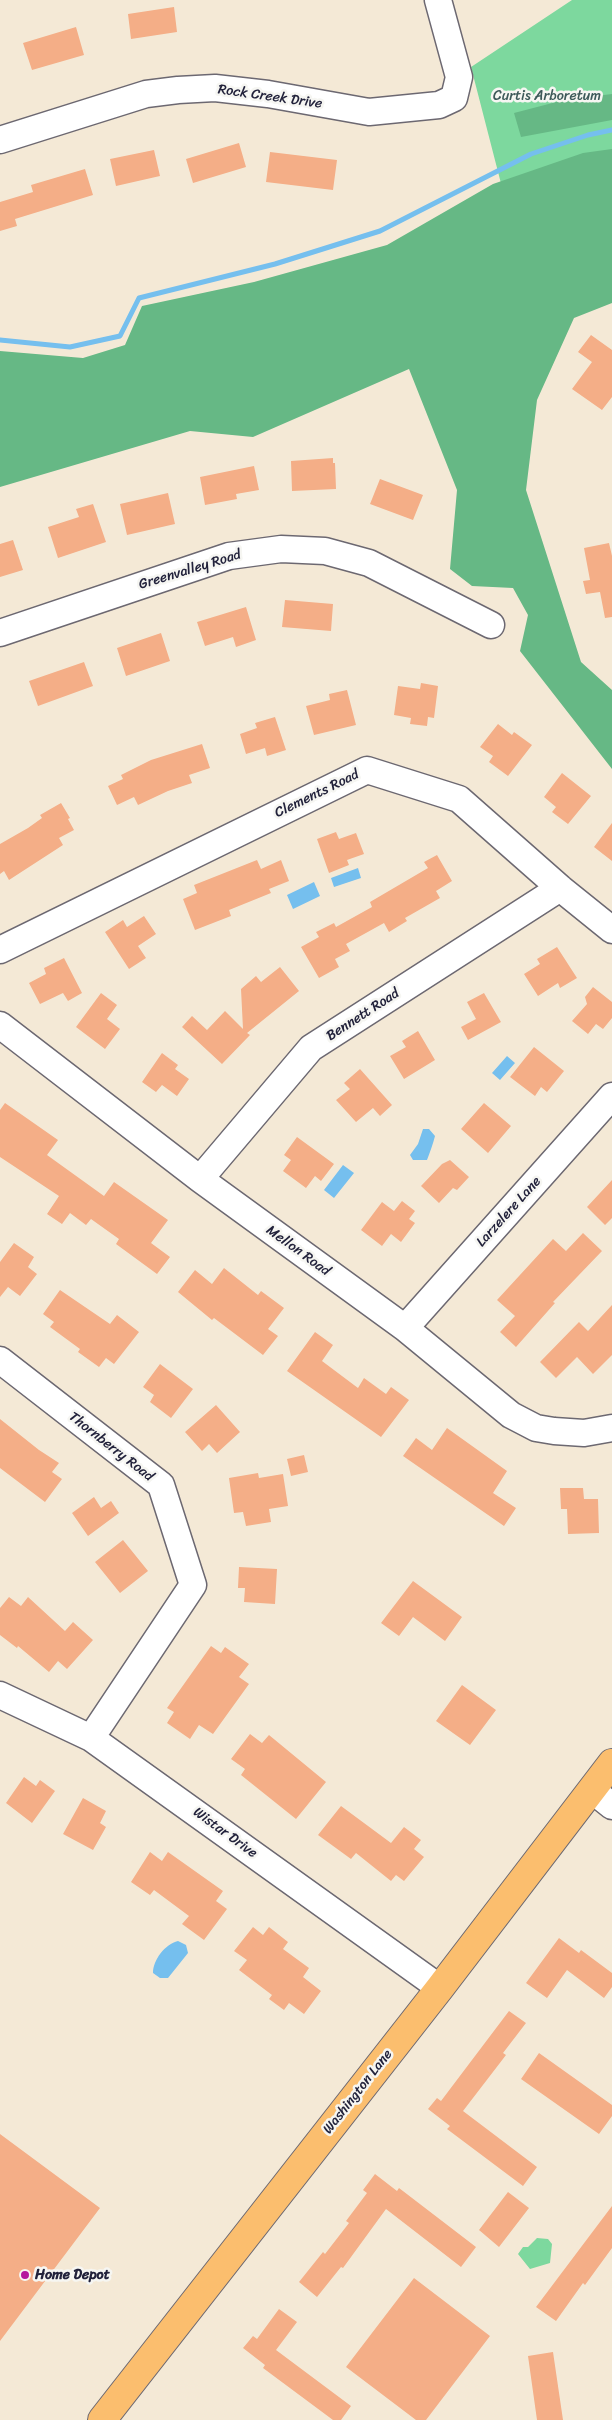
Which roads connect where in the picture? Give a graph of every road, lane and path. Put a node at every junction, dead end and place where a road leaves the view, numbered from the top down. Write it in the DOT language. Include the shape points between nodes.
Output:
graph roads {
  1 [pos="438,0"];
  2 [pos="0,140"];
  3 [pos="491,625"];
  4 [pos="0,633"];
  5 [pos="560,888"];
  6 [pos="612,930"];
  7 [pos="0,950"];
  8 [pos="0,1025"];
  9 [pos="612,1096"];
  10 [pos="200,1179"];
  11 [pos="405,1328"];
  12 [pos="0,1360"];
  13 [pos="612,1428"];
  14 [pos="0,1695"];
  15 [pos="92,1738"];
  16 [pos="612,1763"];
  17 [pos="602,1798"];
  18 [pos="440,1988"];
  19 [pos="102,2420"];
  1 -- 2 [label="street, Rock Creek Drive" via="459,77 454,98 439,105 369,112 268,94 215,88 178,90 112,103"];
  3 -- 4 [label="street, Greenvalley Road" via="369,563 325,550 281,549 229,556"];
  5 -- 6 [label="street, Clements Road"];
  5 -- 7 [label="street, Clements Road" via="459,799 367,770"];
  5 -- 10 [label="street, Bennett Road" via="311,1048"];
  8 -- 10 [label="street, Mellon Road"];
  9 -- 11 [label="street, Larzelere Lane"];
  10 -- 11 [label="street, Mellon Road"];
  11 -- 13 [label="street, Mellon Road" via="511,1415 536,1428 584,1433"];
  12 -- 15 [label="street, Thornberry Road" via="161,1485 193,1585"];
  14 -- 15 [label="street, Wistar Drive"];
  15 -- 18 [label="street, Wistar Drive"];
  16 -- 17 [label="main road, Washington Lane"];
  17 -- 18 [label="main road, Washington Lane"];
  18 -- 19 [label="main road, Washington Lane"];
}
